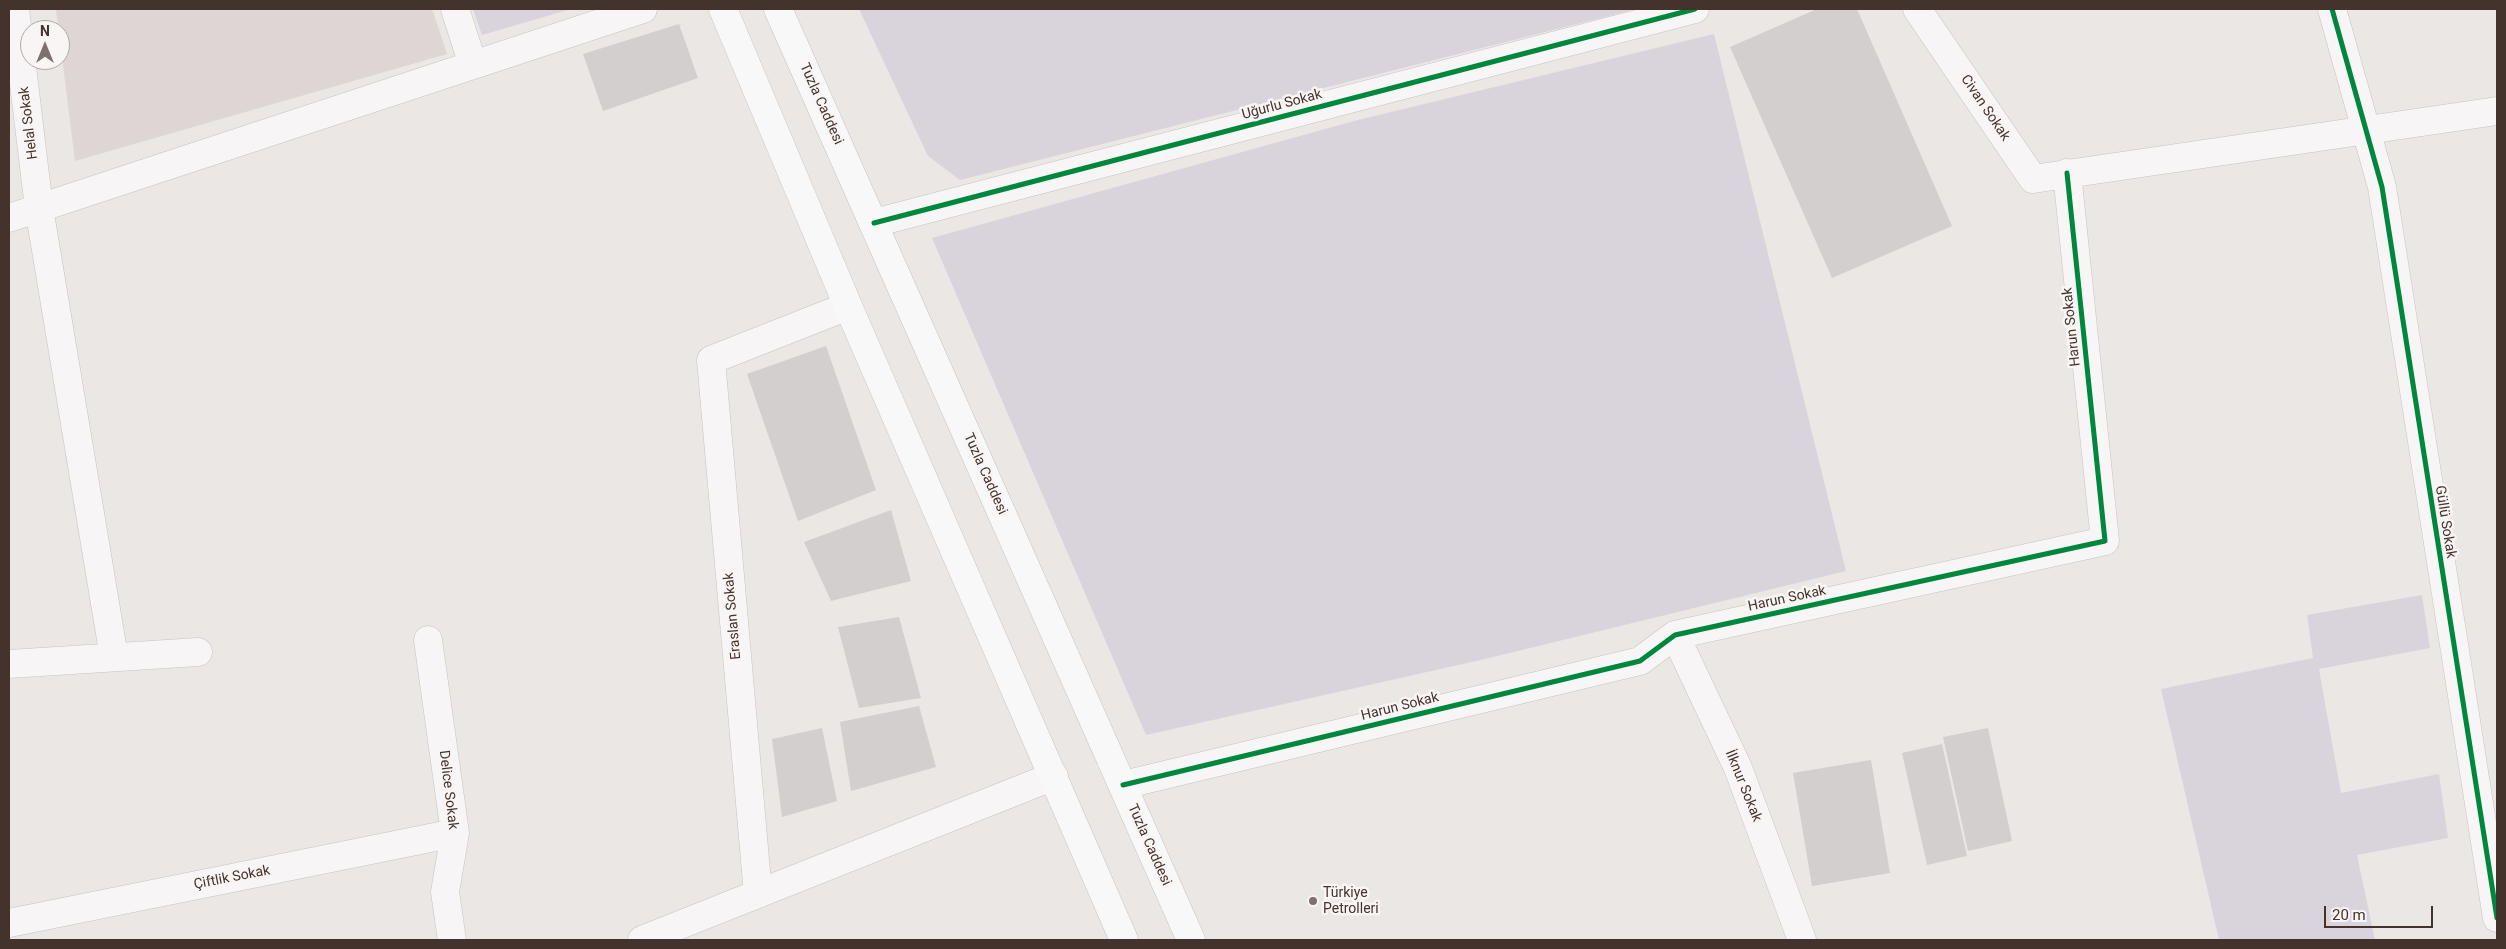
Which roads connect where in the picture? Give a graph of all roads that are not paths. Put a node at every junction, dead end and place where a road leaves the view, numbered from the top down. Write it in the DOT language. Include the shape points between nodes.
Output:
graph roads {
  1 [pos="15,9"];
  2 [pos="455,9"];
  3 [pos="643,9"];
  4 [pos="723,9"];
  5 [pos="778,9"];
  6 [pos="1695,9"];
  7 [pos="1917,9"];
  8 [pos="2332,9"];
  9 [pos="473,65"];
  10 [pos="2497,111"];
  11 [pos="2368,130"];
  12 [pos="2067,173"];
  13 [pos="39,208"];
  14 [pos="9,218"];
  15 [pos="874,223"];
  16 [pos="848,306"];
  17 [pos="1676,635"];
  18 [pos="428,640"];
  19 [pos="198,652"];
  20 [pos="114,657"];
  21 [pos="9,664"];
  22 [pos="1054,776"];
  23 [pos="1123,786"];
  24 [pos="455,833"];
  25 [pos="758,894"];
  26 [pos="2497,918"];
  27 [pos="9,923"];
  28 [pos="452,940"];
  29 [pos="642,940"];
  30 [pos="1124,940"];
  31 [pos="1192,940"];
  32 [pos="1802,940"];
  1 -- 13 [label="street, Helal Sokak"];
  2 -- 9 [label="street"];
  3 -- 9 [label="street"];
  4 -- 16 [label="main road"];
  5 -- 15 [label="main road, Tuzla Caddesi"];
  6 -- 15 [label="street, Uğurlu Sokak"];
  7 -- 12 [label="street, Civan Sokak" via="2033,179"];
  8 -- 11 [label="street, Güllü Sokak"];
  9 -- 13 [label="street"];
  10 -- 11 [label="street"];
  11 -- 12 [label="street"];
  11 -- 26 [label="street, Güllü Sokak" via="2382,187"];
  12 -- 17 [label="street, Harun Sokak" via="2105,541"];
  13 -- 14 [label="street"];
  13 -- 20 [label="street, Helal Sokak"];
  15 -- 23 [label="main road, Tuzla Caddesi"];
  16 -- 22 [label="main road"];
  16 -- 25 [label="street, Eraslan Sokak" via="711,360"];
  17 -- 23 [label="street, Harun Sokak" via="1640,661"];
  17 -- 32 [label="street, İlknur Sokak" via="1738,768"];
  18 -- 24 [label="street, Delice Sokak"];
  19 -- 20 [label="street"];
  20 -- 21 [label="street"];
  22 -- 25 [label="street"];
  22 -- 30 [label="main road"];
  23 -- 31 [label="main road, Tuzla Caddesi"];
  24 -- 27 [label="street, Çiftlik Sokak"];
  24 -- 28 [label="street, Delice Sokak" via="445,892"];
  25 -- 29 [label="street"];
}
